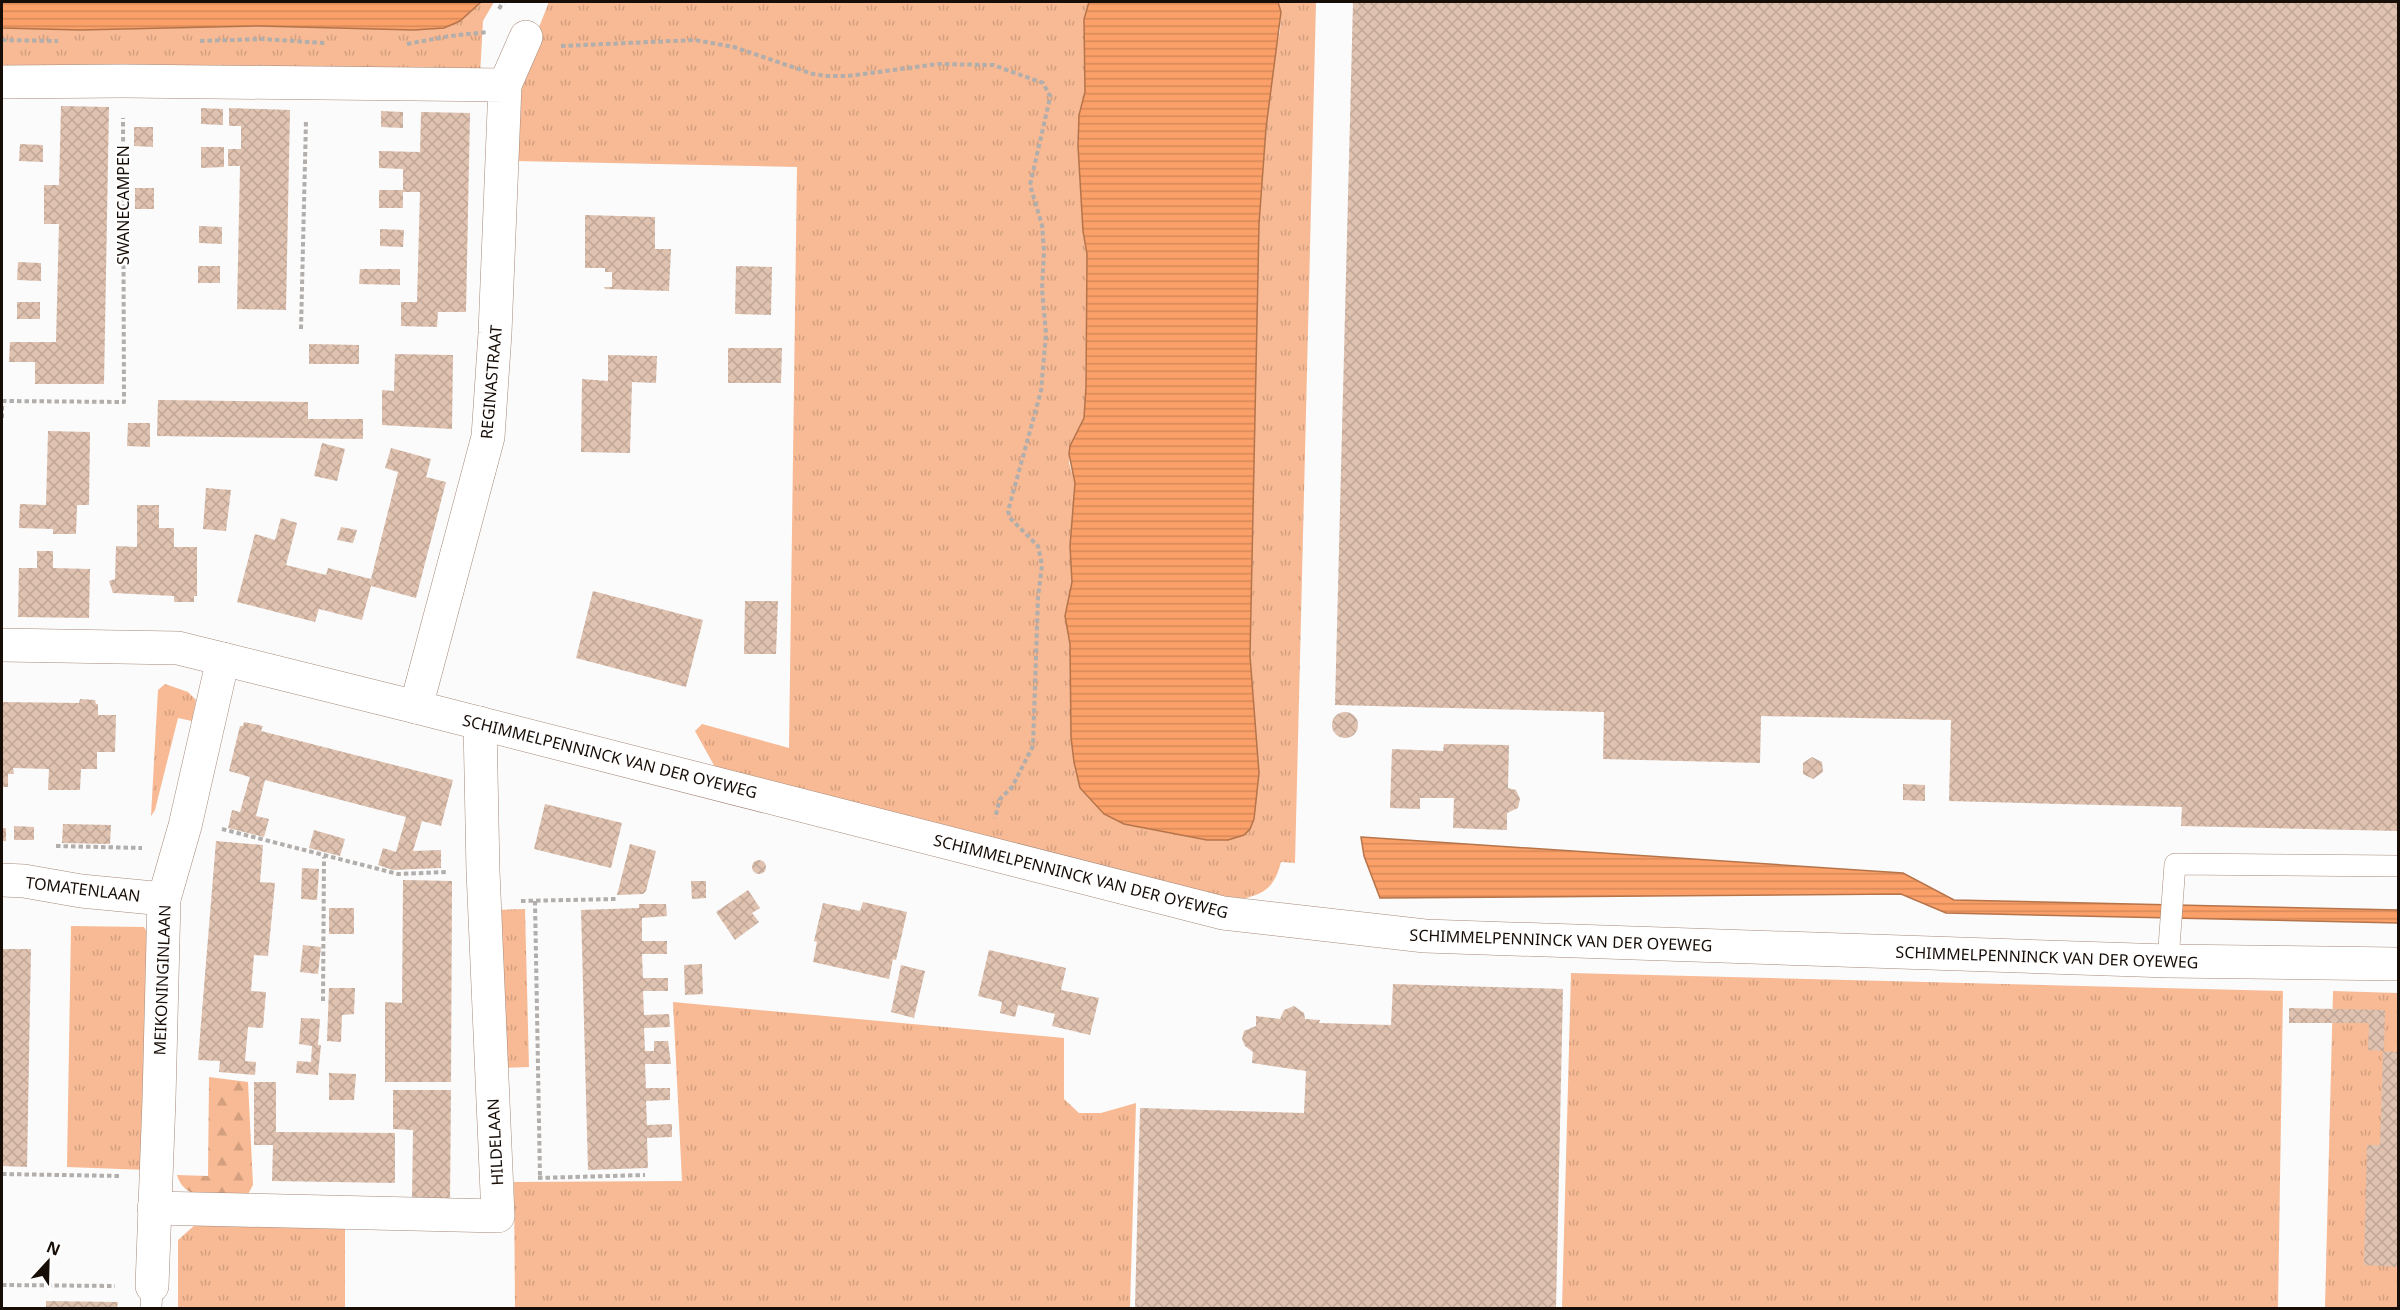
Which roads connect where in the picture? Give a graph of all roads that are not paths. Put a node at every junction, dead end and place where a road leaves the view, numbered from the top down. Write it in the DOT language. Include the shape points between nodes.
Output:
graph roads {
  1 [pos="526,37"];
  2 [pos="2,82"];
  3 [pos="493,85"];
  4 [pos="2,645"];
  5 [pos="223,659"];
  6 [pos="416,707"];
  7 [pos="480,723"];
  8 [pos="2398,866"];
  9 [pos="2,880"];
  10 [pos="164,899"];
  11 [pos="2170,945"];
  12 [pos="2398,964"];
  13 [pos="155,1192"];
  14 [pos="152,1298"];
  1 -- 3 [label="street, REGINASTRAAT"];
  2 -- 3 [label="street"];
  3 -- 6 [label="street, REGINASTRAAT" via="495,333 488,437"];
  4 -- 5 [label="street, SCHIMMELPENNINCK VAN DER OYEWEG" via="178,648"];
  5 -- 6 [label="street, SCHIMMELPENNINCK VAN DER OYEWEG"];
  5 -- 10 [label="street, MEIKONINGINLAAN"];
  6 -- 7 [label="street, SCHIMMELPENNINCK VAN DER OYEWEG"];
  7 -- 11 [label="street, SCHIMMELPENNINCK VAN DER OYEWEG" via="1223,914 1425,936"];
  7 -- 13 [label="street, HILDELAAN" via="498,1216"];
  8 -- 11 [label="lane" via="2175,864"];
  9 -- 10 [label="street, TOMATENLAAN"];
  10 -- 13 [label="street, MEIKONINGINLAAN"];
  11 -- 12 [label="street, SCHIMMELPENNINCK VAN DER OYEWEG"];
  13 -- 14 [label="street, MEIKONINGINLAAN"];
}
